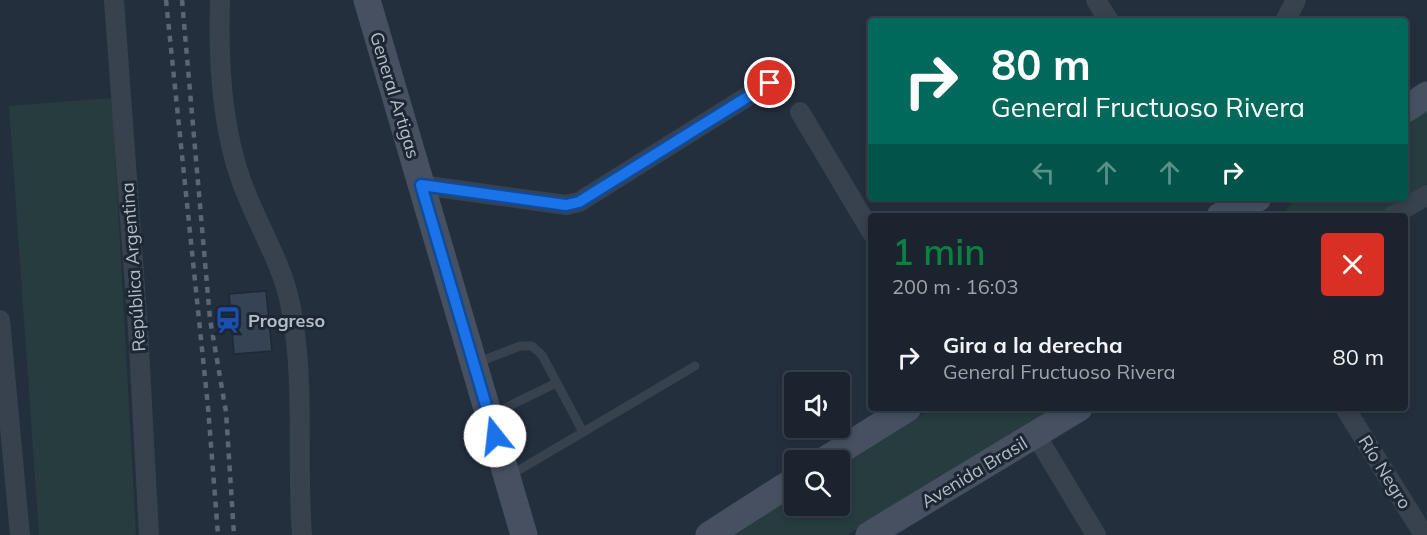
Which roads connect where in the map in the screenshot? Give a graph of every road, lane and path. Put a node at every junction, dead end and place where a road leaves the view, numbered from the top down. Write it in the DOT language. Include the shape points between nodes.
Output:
graph roads {
  1 [pos="114,0"];
  2 [pos="220,0"];
  3 [pos="367,0"];
  4 [pos="1096,0"];
  5 [pos="1296,0"];
  6 [pos="1107,18"];
  7 [pos="1287,18"];
  8 [pos="770,83"];
  9 [pos="1427,95"];
  10 [pos="1408,108"];
  11 [pos="800,112"];
  12 [pos="421,185"];
  13 [pos="1427,195"];
  14 [pos="1250,201"];
  15 [pos="1223,211"];
  16 [pos="1397,213"];
  17 [pos="868,226"];
  18 [pos="0,320"];
  19 [pos="474,364"];
  20 [pos="695,366"];
  21 [pos="556,383"];
  22 [pos="903,411"];
  23 [pos="1074,411"];
  24 [pos="1347,411"];
  25 [pos="489,416"];
  26 [pos="583,432"];
  27 [pos="1036,435"];
  28 [pos="841,450"];
  29 [pos="507,477"];
  30 [pos="784,487"];
  31 [pos="20,535"];
  32 [pos="148,535"];
  33 [pos="302,535"];
  34 [pos="524,535"];
  35 [pos="709,535"];
  36 [pos="869,535"];
  37 [pos="1096,535"];
  38 [pos="1424,535"];
  1 -- 32 [label="street, República Argentina" via="138,329"];
  2 -- 33 [label="street" via="226,128 241,180 290,300 298,347 298,489"];
  3 -- 12 [label="street, General Artigas"];
  4 -- 6 [label="street"];
  5 -- 7 [label="street"];
  8 -- 12 [label="street" via="579,202 566,205"];
  9 -- 10 [label="street"];
  11 -- 17 [label="street"];
  12 -- 19 [label="street, General Artigas"];
  13 -- 16 [label="street"];
  14 -- 15 [label="street"];
  18 -- 31 [label="street"];
  19 -- 21 [label="lane" via="520,346 532,346 542,355"];
  19 -- 25 [label="street, General Artigas"];
  20 -- 26 [label="lane"];
  21 -- 25 [label="lane"];
  21 -- 26 [label="lane"];
  22 -- 28 [label="street"];
  23 -- 27 [label="street, Avenida Brasil"];
  24 -- 38 [label="street, Río Negro"];
  25 -- 29 [label="street, General Artigas"];
  26 -- 29 [label="lane"];
  27 -- 36 [label="street, Avenida Brasil"];
  27 -- 37 [label="street"];
  29 -- 34 [label="street, General Artigas"];
  30 -- 35 [label="street"];
}
